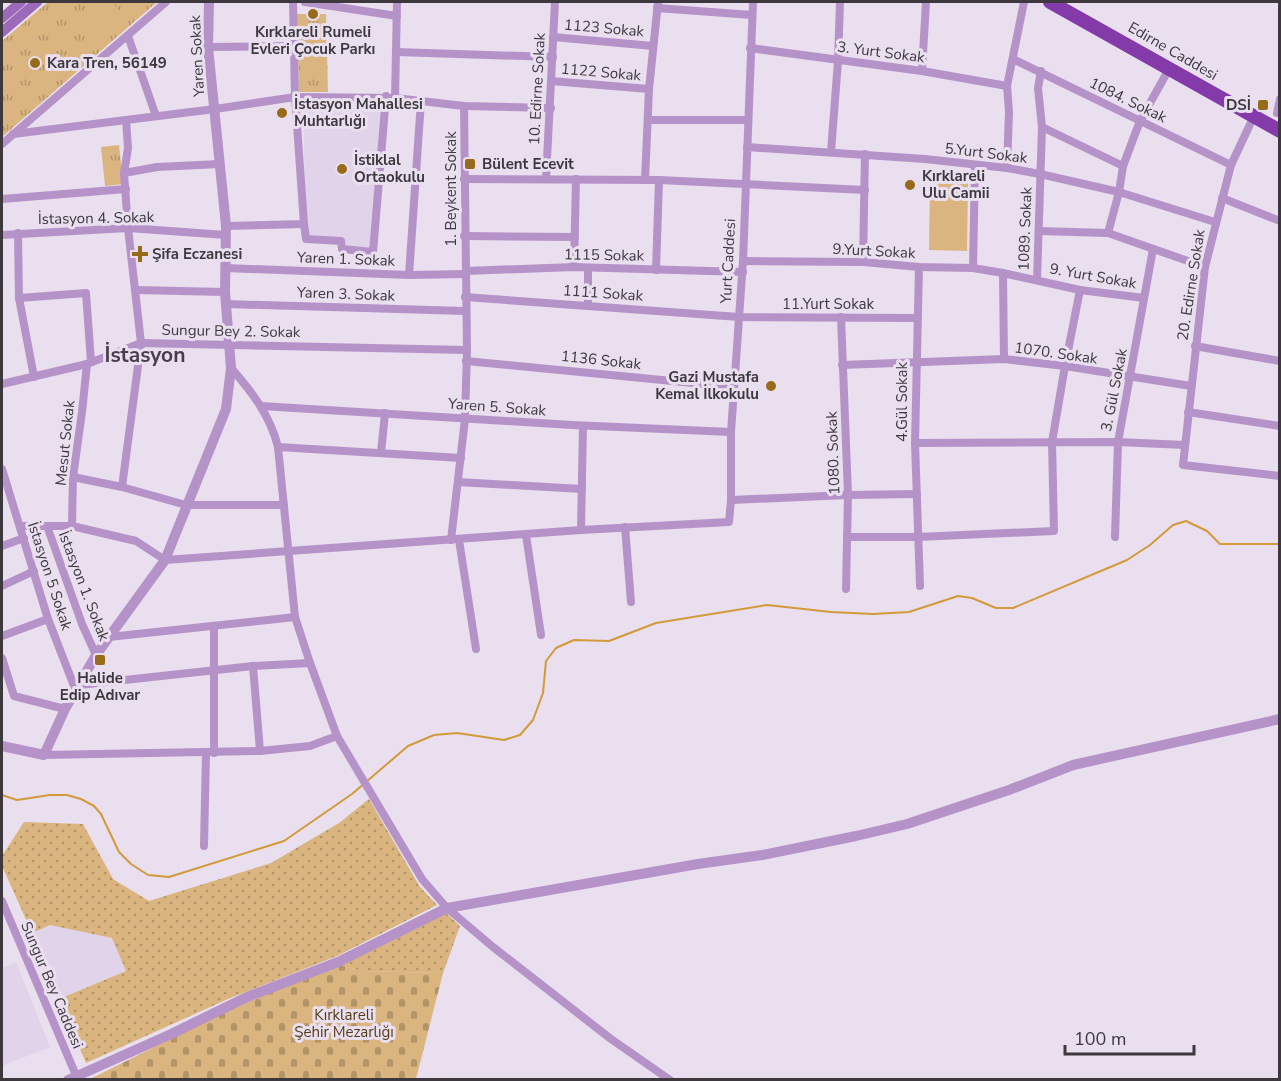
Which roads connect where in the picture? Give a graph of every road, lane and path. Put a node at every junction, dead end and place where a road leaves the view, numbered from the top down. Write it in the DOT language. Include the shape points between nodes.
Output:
graph roads {
  1 [pos="21,2"];
  2 [pos="37,2"];
  3 [pos="166,2"];
  4 [pos="209,2"];
  5 [pos="294,2"];
  6 [pos="305,2"];
  7 [pos="398,2"];
  8 [pos="555,2"];
  9 [pos="753,2"];
  10 [pos="840,2"];
  11 [pos="926,2"];
  12 [pos="1024,2"];
  13 [pos="1050,2"];
  14 [pos="1064,2"];
  15 [pos="657,5"];
  16 [pos="752,15"];
  17 [pos="397,16"];
  18 [pos="2,18"];
  19 [pos="2,32"];
  20 [pos="128,36"];
  21 [pos="553,37"];
  22 [pos="293,46"];
  23 [pos="653,46"];
  24 [pos="208,47"];
  25 [pos="750,48"];
  26 [pos="396,52"];
  27 [pos="553,57"];
  28 [pos="1013,59"];
  29 [pos="838,61"];
  30 [pos="1170,69"];
  31 [pos="922,71"];
  32 [pos="1041,71"];
  33 [pos="551,81"];
  34 [pos="1007,86"];
  35 [pos="649,89"];
  36 [pos="295,97"];
  37 [pos="389,97"];
  38 [pos="1280,99"];
  39 [pos="421,101"];
  40 [pos="464,106"];
  41 [pos="551,108"];
  42 [pos="215,109"];
  43 [pos="156,116"];
  44 [pos="1254,116"];
  45 [pos="1278,117"];
  46 [pos="126,120"];
  47 [pos="649,120"];
  48 [pos="748,120"];
  49 [pos="1140,121"];
  50 [pos="1042,127"];
  51 [pos="1280,131"];
  52 [pos="14,134"];
  53 [pos="2,144"];
  54 [pos="747,147"];
  55 [pos="831,152"];
  56 [pos="866,154"];
  57 [pos="220,164"];
  58 [pos="1231,165"];
  59 [pos="975,166"];
  60 [pos="1123,166"];
  61 [pos="1007,168"];
  62 [pos="124,173"];
  63 [pos="1040,174"];
  64 [pos="464,179"];
  65 [pos="546,179"];
  66 [pos="576,179"];
  67 [pos="645,180"];
  68 [pos="659,180"];
  69 [pos="745,185"];
  70 [pos="126,189"];
  71 [pos="865,190"];
  72 [pos="1119,192"];
  73 [pos="1222,198"];
  74 [pos="2,199"];
  75 [pos="1280,221"];
  76 [pos="1215,222"];
  77 [pos="304,224"];
  78 [pos="128,228"];
  79 [pos="226,230"];
  80 [pos="1039,231"];
  81 [pos="18,233"];
  82 [pos="1108,233"];
  83 [pos="2,235"];
  84 [pos="464,236"];
  85 [pos="575,237"];
  86 [pos="1153,249"];
  87 [pos="743,261"];
  88 [pos="863,262"];
  89 [pos="225,267"];
  90 [pos="574,267"];
  91 [pos="919,267"];
  92 [pos="1205,267"];
  93 [pos="588,268"];
  94 [pos="973,268"];
  95 [pos="656,270"];
  96 [pos="742,272"];
  97 [pos="466,273"];
  98 [pos="1004,273"];
  99 [pos="409,275"];
  100 [pos="1037,280"];
  101 [pos="135,290"];
  102 [pos="1080,290"];
  103 [pos="225,292"];
  104 [pos="465,297"];
  105 [pos="19,298"];
  106 [pos="1144,298"];
  107 [pos="226,304"];
  108 [pos="588,306"];
  109 [pos="465,311"];
  110 [pos="739,317"];
  111 [pos="841,317"];
  112 [pos="916,318"];
  113 [pos="141,343"];
  114 [pos="230,344"];
  115 [pos="1195,346"];
  116 [pos="467,350"];
  117 [pos="1004,359"];
  118 [pos="466,361"];
  119 [pos="1280,361"];
  120 [pos="89,363"];
  121 [pos="916,363"];
  122 [pos="842,365"];
  123 [pos="1065,366"];
  124 [pos="231,368"];
  125 [pos="34,376"];
  126 [pos="1130,378"];
  127 [pos="2,384"];
  128 [pos="1191,386"];
  129 [pos="734,387"];
  130 [pos="261,406"];
  131 [pos="1188,412"];
  132 [pos="385,413"];
  133 [pos="465,419"];
  134 [pos="583,426"];
  135 [pos="1280,426"];
  136 [pos="731,432"];
  137 [pos="1052,442"];
  138 [pos="1118,442"];
  139 [pos="915,443"];
  140 [pos="1185,445"];
  141 [pos="278,447"];
  142 [pos="381,453"];
  143 [pos="461,458"];
  144 [pos="2,470"];
  145 [pos="1280,476"];
  146 [pos="73,477"];
  147 [pos="458,482"];
  148 [pos="122,487"];
  149 [pos="582,489"];
  150 [pos="917,494"];
  151 [pos="848,495"];
  152 [pos="5,496"];
  153 [pos="731,500"];
  154 [pos="186,505"];
  155 [pos="284,505"];
  156 [pos="20,526"];
  157 [pos="47,526"];
  158 [pos="72,526"];
  159 [pos="625,527"];
  160 [pos="581,530"];
  161 [pos="526,534"];
  162 [pos="847,537"];
  163 [pos="918,537"];
  164 [pos="1115,537"];
  165 [pos="24,538"];
  166 [pos="455,540"];
  167 [pos="2,546"];
  168 [pos="288,552"];
  169 [pos="165,560"];
  170 [pos="34,571"];
  171 [pos="2,586"];
  172 [pos="920,586"];
  173 [pos="846,589"];
  174 [pos="632,602"];
  175 [pos="296,617"];
  176 [pos="48,620"];
  177 [pos="214,626"];
  178 [pos="541,635"];
  179 [pos="2,636"];
  180 [pos="110,637"];
  181 [pos="476,649"];
  182 [pos="96,655"];
  183 [pos="2,658"];
  184 [pos="310,663"];
  185 [pos="253,666"];
  186 [pos="213,670"];
  187 [pos="77,688"];
  188 [pos="66,709"];
  189 [pos="1280,719"];
  190 [pos="337,736"];
  191 [pos="2,746"];
  192 [pos="260,751"];
  193 [pos="210,753"];
  194 [pos="44,755"];
  195 [pos="204,846"];
  196 [pos="2,901"];
  197 [pos="447,908"];
  198 [pos="75,1079"];
  199 [pos="670,1080"];
  1 -- 18 [label="main road"];
  2 -- 19 [label="main road"];
  3 -- 20 [label="street"];
  4 -- 24 [label="street, Yaren Sokak"];
  5 -- 22 [label="street"];
  6 -- 17 [label="street"];
  7 -- 17 [label="street"];
  8 -- 21 [label="street, 10. Edirne Sokak"];
  9 -- 16 [label="street, Yurt Caddesi"];
  10 -- 29 [label="street"];
  11 -- 31 [label="street"];
  12 -- 28 [label="street"];
  13 -- 30 [label="highway, Edirne Caddesi"];
  14 -- 45 [label="highway, Edirne Caddesi"];
  15 -- 16 [label="street"];
  15 -- 23 [label="street"];
  16 -- 25 [label="street, Yurt Caddesi"];
  17 -- 26 [label="street"];
  20 -- 43 [label="street"];
  20 -- 52 [label="street"];
  21 -- 23 [label="street, 1123 Sokak"];
  21 -- 27 [label="street, 10. Edirne Sokak"];
  22 -- 24 [label="street"];
  22 -- 36 [label="street"];
  23 -- 35 [label="street"];
  24 -- 42 [label="street, Yaren Sokak"];
  25 -- 29 [label="street, 3. Yurt Sokak"];
  25 -- 48 [label="street, Yurt Caddesi"];
  26 -- 27 [label="street"];
  26 -- 37 [label="street"];
  27 -- 33 [label="street, 10. Edirne Sokak"];
  28 -- 32 [label="street, 1084. Sokak"];
  28 -- 34 [label="street"];
  29 -- 31 [label="street, 3. Yurt Sokak"];
  29 -- 55 [label="street"];
  30 -- 44 [label="highway, Edirne Caddesi"];
  30 -- 49 [label="street"];
  31 -- 34 [label="street, 3. Yurt Sokak"];
  32 -- 49 [label="street, 1084. Sokak"];
  32 -- 50 [label="street, 1089. Sokak" via="1038,88"];
  33 -- 35 [label="street, 1122 Sokak"];
  33 -- 41 [label="street, 10. Edirne Sokak"];
  34 -- 61 [label="street"];
  35 -- 47 [label="street"];
  36 -- 37 [label="street"];
  36 -- 42 [label="street"];
  36 -- 77 [label="street"];
  37 -- 39 [label="street"];
  37 -- 77 [label="street" via="373,252 342,249 341,241 306,239"];
  38 -- 45 [label="street"];
  39 -- 40 [label="street"];
  39 -- 99 [label="street"];
  40 -- 41 [label="street"];
  40 -- 64 [label="street, 1. Beykent Sokak"];
  41 -- 65 [label="street, 10. Edirne Sokak"];
  42 -- 43 [label="street"];
  42 -- 57 [label="street, Yaren Sokak"];
  43 -- 46 [label="street"];
  44 -- 51 [label="highway, Edirne Caddesi"];
  44 -- 58 [label="street, 20. Edirne Sokak"];
  46 -- 52 [label="street"];
  46 -- 62 [label="street" via="128,147"];
  47 -- 48 [label="street"];
  47 -- 67 [label="street"];
  48 -- 54 [label="street, Yurt Caddesi"];
  49 -- 58 [label="street, 1084. Sokak"];
  49 -- 60 [label="street"];
  50 -- 60 [label="street"];
  50 -- 63 [label="street, 1089. Sokak"];
  52 -- 53 [label="street"];
  54 -- 55 [label="street, 5.Yurt Sokak"];
  54 -- 69 [label="street, Yurt Caddesi"];
  55 -- 56 [label="street, 5.Yurt Sokak"];
  56 -- 59 [label="street, 5.Yurt Sokak"];
  56 -- 71 [label="street"];
  57 -- 62 [label="street"];
  57 -- 79 [label="street, Yaren Sokak"];
  58 -- 73 [label="street, 20. Edirne Sokak"];
  59 -- 61 [label="street, 5.Yurt Sokak"];
  59 -- 94 [label="street"];
  60 -- 72 [label="street"];
  61 -- 63 [label="street, 5.Yurt Sokak"];
  62 -- 70 [label="street"];
  63 -- 72 [label="street, 5.Yurt Sokak"];
  63 -- 80 [label="street, 1089. Sokak"];
  64 -- 65 [label="street"];
  64 -- 84 [label="street, 1. Beykent Sokak"];
  65 -- 66 [label="street"];
  66 -- 67 [label="street"];
  66 -- 85 [label="street"];
  67 -- 68 [label="street"];
  68 -- 69 [label="street"];
  68 -- 95 [label="street"];
  69 -- 71 [label="street"];
  69 -- 87 [label="street, Yurt Caddesi"];
  70 -- 74 [label="street"];
  70 -- 78 [label="street"];
  71 -- 88 [label="street"];
  72 -- 76 [label="street, 5.Yurt Sokak"];
  72 -- 82 [label="street"];
  73 -- 75 [label="street"];
  73 -- 76 [label="street, 20. Edirne Sokak"];
  76 -- 92 [label="street, 20. Edirne Sokak"];
  77 -- 79 [label="street, İstasyon 4. Sokak"];
  78 -- 79 [label="street, İstasyon 4. Sokak"];
  78 -- 81 [label="street, İstasyon 4. Sokak"];
  78 -- 101 [label="street"];
  79 -- 89 [label="street, Yaren Sokak"];
  80 -- 82 [label="street"];
  80 -- 100 [label="street, 1089. Sokak"];
  81 -- 83 [label="street, İstasyon 4. Sokak"];
  81 -- 105 [label="street"];
  82 -- 86 [label="street"];
  84 -- 85 [label="street"];
  84 -- 97 [label="street, 1. Beykent Sokak"];
  85 -- 90 [label="street"];
  86 -- 92 [label="street"];
  86 -- 106 [label="street, 3. Gül Sokak"];
  87 -- 88 [label="street, 9.Yurt Sokak"];
  87 -- 96 [label="street, Yurt Caddesi"];
  88 -- 91 [label="street, 9.Yurt Sokak"];
  89 -- 99 [label="street, Yaren 1. Sokak"];
  89 -- 103 [label="street, Yaren Sokak"];
  90 -- 93 [label="street, 1115 Sokak"];
  90 -- 97 [label="street, 1115 Sokak"];
  91 -- 94 [label="street, 9.Yurt Sokak"];
  91 -- 112 [label="street, 4.Gül Sokak"];
  92 -- 115 [label="street, 20. Edirne Sokak"];
  93 -- 95 [label="street, 1115 Sokak"];
  93 -- 108 [label="street"];
  94 -- 98 [label="street, 9.Yurt Sokak"];
  95 -- 96 [label="street, 1115 Sokak"];
  96 -- 110 [label="street, Yurt Caddesi"];
  97 -- 99 [label="street, Yaren 1. Sokak"];
  97 -- 104 [label="street, 1. Beykent Sokak"];
  98 -- 100 [label="street, 9. Yurt Sokak"];
  98 -- 117 [label="street"];
  100 -- 102 [label="street, 9. Yurt Sokak"];
  101 -- 103 [label="street"];
  101 -- 113 [label="street"];
  102 -- 106 [label="street, 9. Yurt Sokak"];
  102 -- 123 [label="street"];
  103 -- 107 [label="street, Yaren Sokak"];
  104 -- 108 [label="street, 1111 Sokak"];
  104 -- 109 [label="street, 1. Beykent Sokak"];
  105 -- 120 [label="street, Mesut Sokak" via="86,293"];
  105 -- 125 [label="street"];
  106 -- 126 [label="street, 3. Gül Sokak"];
  107 -- 109 [label="street, Yaren 3. Sokak"];
  107 -- 114 [label="street, Yaren Sokak"];
  108 -- 110 [label="street, 1111 Sokak"];
  109 -- 116 [label="street, 1. Beykent Sokak"];
  110 -- 111 [label="street, 11.Yurt Sokak"];
  110 -- 129 [label="street, Yurt Caddesi"];
  111 -- 112 [label="street, 11.Yurt Sokak"];
  111 -- 122 [label="street, 1080. Sokak"];
  112 -- 121 [label="street, 4.Gül Sokak"];
  113 -- 114 [label="street, Sungur Bey 2. Sokak"];
  113 -- 120 [label="street, Sungur Bey 2. Sokak"];
  113 -- 148 [label="street"];
  114 -- 116 [label="street, Sungur Bey 2. Sokak"];
  114 -- 124 [label="street, Yaren Sokak"];
  115 -- 119 [label="street"];
  115 -- 128 [label="street, 20. Edirne Sokak"];
  116 -- 118 [label="street, 1. Beykent Sokak"];
  117 -- 121 [label="street, 1070. Sokak"];
  117 -- 123 [label="street, 1070. Sokak"];
  118 -- 129 [label="street, 1136 Sokak"];
  118 -- 133 [label="street, 1. Beykent Sokak"];
  120 -- 125 [label="street, Sungur Bey 2. Sokak"];
  120 -- 146 [label="street, Mesut Sokak"];
  121 -- 122 [label="street, 1070. Sokak"];
  121 -- 139 [label="street, 4.Gül Sokak"];
  122 -- 151 [label="street, 1080. Sokak"];
  123 -- 126 [label="street, 1070. Sokak"];
  123 -- 137 [label="street"];
  124 -- 130 [label="street"];
  124 -- 154 [label="street, Yaren Sokak" via="226,409"];
  125 -- 127 [label="street, Sungur Bey 2. Sokak"];
  126 -- 128 [label="street, 1070. Sokak"];
  126 -- 138 [label="street, 3. Gül Sokak"];
  128 -- 131 [label="street, 20. Edirne Sokak"];
  129 -- 136 [label="street, Yurt Caddesi"];
  130 -- 132 [label="street, Yaren 5. Sokak"];
  130 -- 141 [label="street"];
  131 -- 135 [label="street"];
  131 -- 140 [label="street, 20. Edirne Sokak"];
  132 -- 133 [label="street, Yaren 5. Sokak"];
  132 -- 142 [label="street"];
  133 -- 134 [label="street, Yaren 5. Sokak"];
  133 -- 143 [label="street, 1. Beykent Sokak"];
  134 -- 136 [label="street, Yaren 5. Sokak"];
  134 -- 149 [label="street"];
  136 -- 153 [label="street, Yurt Caddesi"];
  137 -- 138 [label="street"];
  137 -- 139 [label="street"];
  137 -- 163 [label="street" via="1054,531"];
  138 -- 140 [label="street"];
  138 -- 164 [label="street, 3. Gül Sokak"];
  139 -- 150 [label="street, 4.Gül Sokak"];
  140 -- 145 [label="street, 20. Edirne Sokak" via="1183,465"];
  141 -- 142 [label="street"];
  141 -- 155 [label="street"];
  142 -- 143 [label="street"];
  143 -- 147 [label="street, 1. Beykent Sokak"];
  144 -- 152 [label="street, İstasyon 5 Sokak"];
  146 -- 148 [label="street"];
  146 -- 158 [label="street, Mesut Sokak"];
  147 -- 149 [label="street"];
  147 -- 166 [label="street, 1. Beykent Sokak"];
  148 -- 154 [label="street"];
  149 -- 160 [label="street"];
  150 -- 151 [label="street"];
  150 -- 163 [label="street, 4.Gül Sokak"];
  151 -- 153 [label="street"];
  151 -- 162 [label="street, 1080. Sokak"];
  152 -- 156 [label="street, İstasyon 5 Sokak"];
  153 -- 159 [label="street, Yurt Caddesi" via="729,522"];
  154 -- 155 [label="street"];
  154 -- 169 [label="street, Yaren Sokak"];
  155 -- 168 [label="street"];
  156 -- 157 [label="street"];
  156 -- 165 [label="street, İstasyon 5 Sokak"];
  157 -- 158 [label="street"];
  157 -- 182 [label="street, İstasyon 1. Sokak"];
  158 -- 169 [label="street" via="136,541"];
  159 -- 160 [label="street"];
  159 -- 174 [label="street"];
  160 -- 161 [label="street"];
  161 -- 166 [label="street"];
  161 -- 178 [label="street"];
  162 -- 163 [label="street"];
  162 -- 173 [label="street, 1080. Sokak"];
  163 -- 172 [label="street, 4.Gül Sokak"];
  165 -- 167 [label="street"];
  165 -- 170 [label="street, İstasyon 5 Sokak"];
  166 -- 168 [label="street"];
  166 -- 181 [label="street, 1. Beykent Sokak"];
  168 -- 169 [label="street"];
  168 -- 175 [label="street"];
  169 -- 180 [label="street, Yaren Sokak"];
  170 -- 171 [label="street"];
  170 -- 176 [label="street, İstasyon 5 Sokak"];
  175 -- 177 [label="street"];
  175 -- 184 [label="street"];
  176 -- 179 [label="street"];
  176 -- 187 [label="street, İstasyon 5 Sokak"];
  177 -- 180 [label="street"];
  177 -- 186 [label="street"];
  180 -- 182 [label="street, Yaren Sokak"];
  182 -- 187 [label="street, Yaren Sokak"];
  183 -- 188 [label="street" via="14,696"];
  184 -- 185 [label="street"];
  184 -- 190 [label="street"];
  185 -- 186 [label="street"];
  185 -- 192 [label="street"];
  186 -- 187 [label="street"];
  186 -- 193 [label="street"];
  187 -- 188 [label="street, Yaren Sokak"];
  188 -- 194 [label="street, Yaren Sokak"];
  189 -- 197 [label="street" via="1073,765 907,824 856,836"];
  190 -- 192 [label="street" via="310,746"];
  190 -- 197 [label="street" via="422,879"];
  191 -- 194 [label="street"];
  192 -- 193 [label="street"];
  193 -- 194 [label="street"];
  193 -- 195 [label="street"];
  196 -- 198 [label="street, Sungur Bey Caddesi"];
  197 -- 198 [label="street" via="338,962 247,997"];
  197 -- 199 [label="street" via="542,986"];
}
